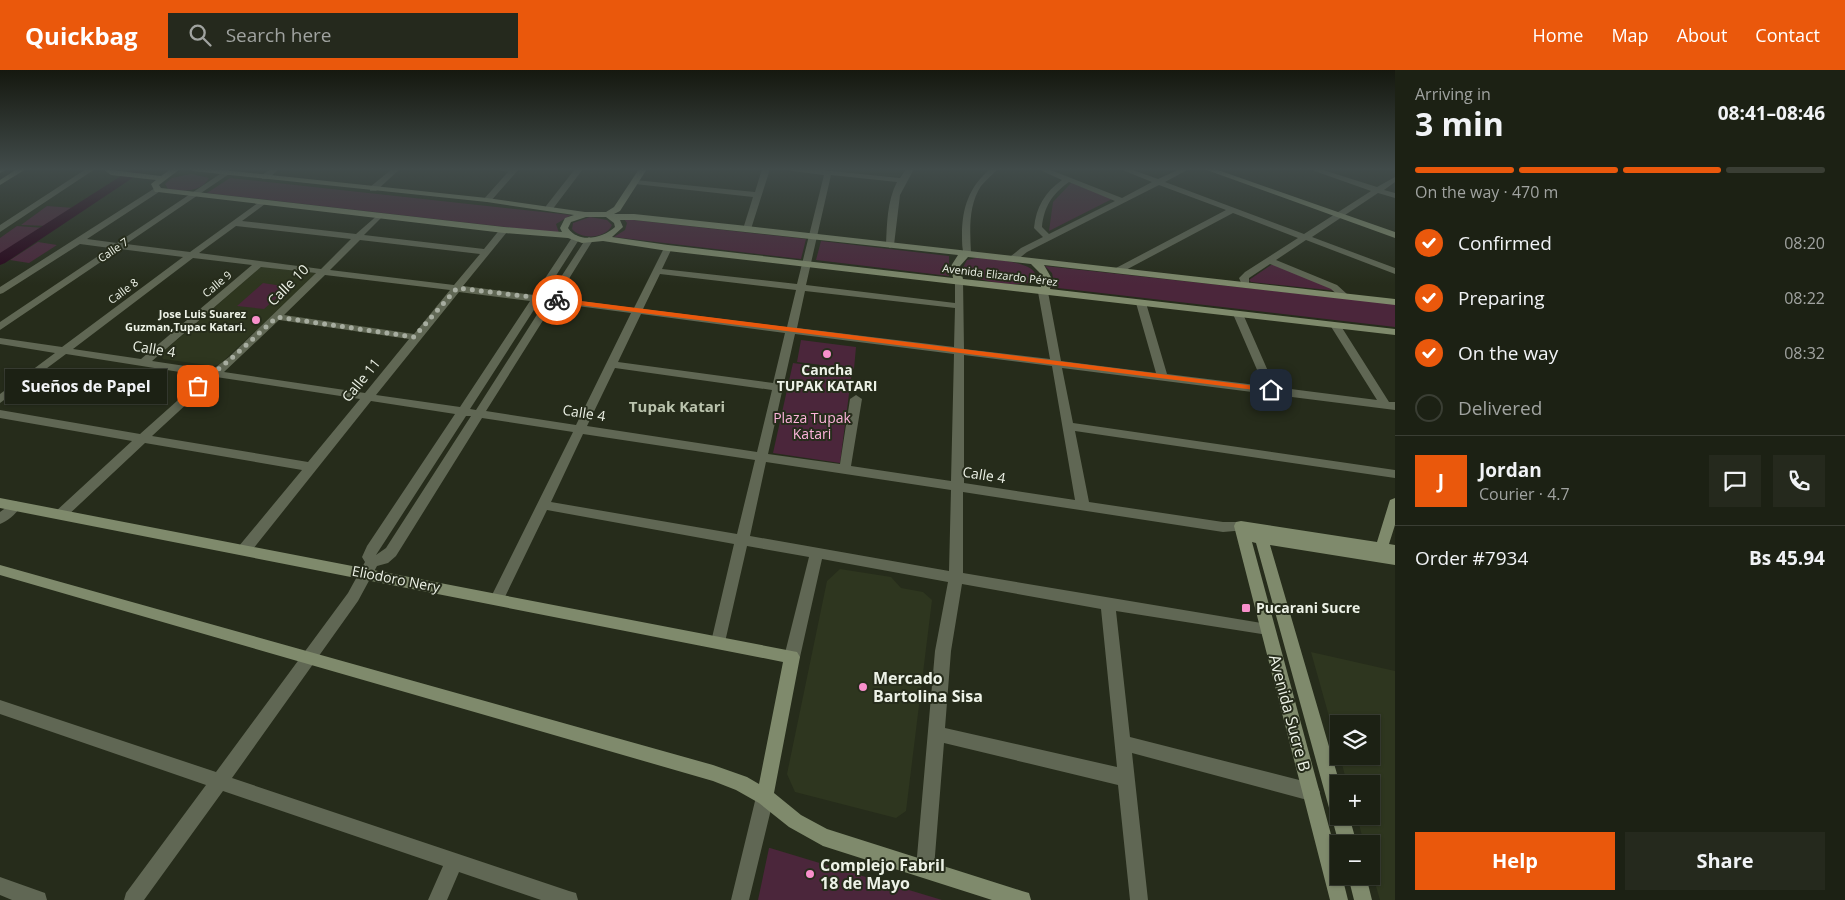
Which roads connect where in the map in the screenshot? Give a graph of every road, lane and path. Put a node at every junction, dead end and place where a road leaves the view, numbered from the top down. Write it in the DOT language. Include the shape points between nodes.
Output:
graph roads {
  1 [pos="32,208"];
  2 [pos="130,208"];
  3 [pos="175,208"];
  4 [pos="254,208"];
  5 [pos="314,208"];
  6 [pos="549,208"];
  7 [pos="617,208"];
  8 [pos="753,208"];
  9 [pos="820,208"];
  10 [pos="893,208"];
  11 [pos="967,208"];
  12 [pos="1041,208"];
  13 [pos="1109,208"];
  14 [pos="1226,208"];
  15 [pos="1325,208"];
  16 [pos="1328,208"];
  17 [pos="1354,208"];
  18 [pos="1232,210"];
  19 [pos="585,214"];
  20 [pos="1344,214"];
  21 [pos="380,215"];
  22 [pos="611,216"];
  23 [pos="235,222"];
  24 [pos="1395,228"];
  25 [pos="0,229"];
  26 [pos="747,229"];
  27 [pos="504,230"];
  28 [pos="1395,235"];
  29 [pos="572,236"];
  30 [pos="813,236"];
  31 [pos="358,237"];
  32 [pos="1305,237"];
  33 [pos="603,238"];
  34 [pos="1048,238"];
  35 [pos="79,240"];
  36 [pos="589,240"];
  37 [pos="890,245"];
  38 [pos="120,246"];
  39 [pos="668,248"];
  40 [pos="486,252"];
  41 [pos="967,253"];
  42 [pos="191,256"];
  43 [pos="1014,258"];
  44 [pos="1033,261"];
  45 [pos="1271,261"];
  46 [pos="260,264"];
  47 [pos="807,264"];
  48 [pos="657,270"];
  49 [pos="1119,270"];
  50 [pos="322,271"];
  51 [pos="1395,272"];
  52 [pos="960,282"];
  53 [pos="1246,285"];
  54 [pos="802,287"];
  55 [pos="457,288"];
  56 [pos="0,291"];
  57 [pos="1043,292"];
  58 [pos="1344,296"];
  59 [pos="537,298"];
  60 [pos="552,300"];
  61 [pos="1395,302"];
  62 [pos="1141,303"];
  63 [pos="960,306"];
  64 [pos="638,311"];
  65 [pos="1238,314"];
  66 [pos="277,317"];
  67 [pos="1335,326"];
  68 [pos="0,328"];
  69 [pos="792,330"];
  70 [pos="1395,332"];
  71 [pos="414,337"];
  72 [pos="0,341"];
  73 [pos="64,351"];
  74 [pos="959,351"];
  75 [pos="144,362"];
  76 [pos="1057,363"];
  77 [pos="612,364"];
  78 [pos="214,374"];
  79 [pos="1163,377"];
  80 [pos="778,387"];
  81 [pos="1271,390"];
  82 [pos="366,397"];
  83 [pos="0,399"];
  84 [pos="856,399"];
  85 [pos="1390,405"];
  86 [pos="464,410"];
  87 [pos="480,413"];
  88 [pos="0,414"];
  89 [pos="1068,426"];
  90 [pos="580,428"];
  91 [pos="142,438"];
  92 [pos="762,455"];
  93 [pos="310,467"];
  94 [pos="845,468"];
  95 [pos="1395,474"];
  96 [pos="957,486"];
  97 [pos="0,503"];
  98 [pos="1395,504"];
  99 [pos="542,505"];
  100 [pos="16,506"];
  101 [pos="1083,506"];
  102 [pos="60,515"];
  103 [pos="0,519"];
  104 [pos="1242,531"];
  105 [pos="1261,534"];
  106 [pos="742,541"];
  107 [pos="244,550"];
  108 [pos="1385,552"];
  109 [pos="816,554"];
  110 [pos="1395,560"];
  111 [pos="369,568"];
  112 [pos="0,570"];
  113 [pos="956,578"];
  114 [pos="497,599"];
  115 [pos="1108,604"];
  116 [pos="1268,629"];
  117 [pos="718,642"];
  118 [pos="792,657"];
  119 [pos="310,658"];
  120 [pos="0,706"];
  121 [pos="935,733"];
  122 [pos="1122,743"];
  123 [pos="1126,778"];
  124 [pos="221,780"];
  125 [pos="1330,780"];
  126 [pos="1311,792"];
  127 [pos="765,796"];
  128 [pos="455,861"];
  129 [pos="925,868"];
  130 [pos="1359,885"];
  131 [pos="0,886"];
  132 [pos="38,900"];
  133 [pos="133,900"];
  134 [pos="437,900"];
  135 [pos="569,900"];
  136 [pos="740,900"];
  137 [pos="1022,900"];
  138 [pos="1139,900"];
  139 [pos="1339,900"];
  140 [pos="1363,900"];
  1 -- 25 [label="street"];
  2 -- 35 [label="street"];
  3 -- 38 [label="street, Calle 7"];
  4 -- 23 [label="street, Calle 8"];
  5 -- 21 [label="main road"];
  6 -- 19 [label="main road"];
  7 -- 22 [label="main road"];
  8 -- 26 [label="street"];
  9 -- 30 [label="street"];
  10 -- 37 [label="street"];
  11 -- 41 [label="street"];
  12 -- 34 [label="street" via="1038,228"];
  13 -- 34 [label="street"];
  14 -- 18 [label="street"];
  15 -- 20 [label="main road"];
  16 -- 20 [label="main road"];
  17 -- 20 [label="street"];
  18 -- 32 [label="street"];
  18 -- 49 [label="street"];
  19 -- 22 [label="main road, Avenida Elizardo Pérez"];
  19 -- 29 [label="main road" via="566,222 564,228"];
  20 -- 24 [label="main road"];
  20 -- 28 [label="main road"];
  20 -- 32 [label="street"];
  21 -- 27 [label="main road"];
  21 -- 31 [label="street, Calle 10"];
  22 -- 26 [label="main road, Avenida Elizardo Pérez"];
  22 -- 33 [label="main road" via="619,224 617,230"];
  23 -- 31 [label="street"];
  23 -- 42 [label="street, Calle 8"];
  26 -- 30 [label="main road, Avenida Elizardo Pérez"];
  27 -- 29 [label="main road"];
  27 -- 40 [label="street, Calle 11"];
  29 -- 36 [label="main road, Avenida Elizardo Pérez"];
  29 -- 59 [label="street"];
  30 -- 37 [label="main road, Avenida Elizardo Pérez"];
  30 -- 47 [label="street"];
  31 -- 40 [label="street"];
  31 -- 50 [label="street, Calle 10"];
  32 -- 45 [label="street"];
  32 -- 51 [label="street"];
  33 -- 36 [label="main road, Avenida Elizardo Pérez"];
  33 -- 39 [label="main road, Avenida Elizardo Pérez"];
  34 -- 43 [label="street"];
  35 -- 38 [label="street"];
  35 -- 56 [label="street"];
  36 -- 60 [label="street"];
  37 -- 41 [label="main road, Avenida Elizardo Pérez"];
  38 -- 42 [label="street"];
  38 -- 68 [label="street, Calle 7"];
  39 -- 47 [label="main road, Avenida Elizardo Pérez"];
  39 -- 48 [label="street"];
  40 -- 55 [label="street, Calle 11"];
  41 -- 43 [label="main road, Avenida Elizardo Pérez"];
  41 -- 52 [label="main road" via="955,266"];
  42 -- 46 [label="street"];
  42 -- 73 [label="street, Calle 8"];
  43 -- 44 [label="main road, Avenida Elizardo Pérez"];
  44 -- 49 [label="main road, Avenida Elizardo Pérez"];
  44 -- 57 [label="main road" via="1048,278"];
  45 -- 53 [label="street" via="1248,274 1244,278"];
  45 -- 58 [label="street" via="1334,287"];
  46 -- 50 [label="street"];
  46 -- 75 [label="street, Calle 9"];
  47 -- 52 [label="main road, Avenida Elizardo Pérez"];
  47 -- 54 [label="street"];
  48 -- 54 [label="street"];
  48 -- 64 [label="street"];
  49 -- 53 [label="main road, Avenida Elizardo Pérez"];
  50 -- 55 [label="street"];
  50 -- 66 [label="street, Calle 10"];
  52 -- 57 [label="main road, Avenida Elizardo Pérez"];
  52 -- 63 [label="street"];
  53 -- 58 [label="main road, Avenida Elizardo Pérez"];
  54 -- 63 [label="street"];
  54 -- 69 [label="street"];
  55 -- 59 [label="street"];
  55 -- 71 [label="street, Calle 11"];
  57 -- 62 [label="main road, Avenida Elizardo Pérez"];
  57 -- 76 [label="street"];
  58 -- 61 [label="main road, Avenida Elizardo Pérez"];
  59 -- 60 [label="street"];
  59 -- 86 [label="street"];
  60 -- 64 [label="street"];
  60 -- 87 [label="street"];
  62 -- 65 [label="main road, Avenida Elizardo Pérez"];
  62 -- 79 [label="street"];
  63 -- 74 [label="street"];
  64 -- 69 [label="street"];
  64 -- 77 [label="street"];
  65 -- 67 [label="main road, Avenida Elizardo Pérez"];
  65 -- 81 [label="street"];
  66 -- 71 [label="street"];
  66 -- 78 [label="street, Calle 10"];
  67 -- 70 [label="main road, Avenida Elizardo Pérez"];
  67 -- 85 [label="street"];
  69 -- 74 [label="street"];
  69 -- 80 [label="street"];
  71 -- 82 [label="street, Calle 11"];
  72 -- 73 [label="street, Calle 4"];
  73 -- 75 [label="street, Calle 4"];
  73 -- 83 [label="street, Calle 8"];
  74 -- 76 [label="street"];
  74 -- 96 [label="street"];
  75 -- 78 [label="street, Calle 4"];
  76 -- 79 [label="street"];
  76 -- 89 [label="street"];
  77 -- 80 [label="street"];
  77 -- 90 [label="street"];
  78 -- 82 [label="street, Calle 4"];
  78 -- 91 [label="street, Calle 10"];
  79 -- 81 [label="street"];
  80 -- 92 [label="street"];
  81 -- 85 [label="street"];
  82 -- 86 [label="street, Calle 4"];
  82 -- 93 [label="street, Calle 11"];
  84 -- 94 [label="street"];
  86 -- 87 [label="street, Calle 4"];
  86 -- 111 [label="street" via="372,550"];
  87 -- 90 [label="street, Calle 4"];
  87 -- 111 [label="street" via="391,552"];
  88 -- 91 [label="street"];
  89 -- 95 [label="street"];
  89 -- 101 [label="street"];
  90 -- 92 [label="street, Calle 4"];
  90 -- 99 [label="street"];
  91 -- 93 [label="street"];
  91 -- 102 [label="street, Calle 10"];
  92 -- 94 [label="street, Calle 4"];
  92 -- 106 [label="street"];
  93 -- 107 [label="street, Calle 11"];
  94 -- 96 [label="street, Calle 4"];
  96 -- 101 [label="street, Calle 4"];
  96 -- 113 [label="street"];
  97 -- 100 [label="main road, Eliodoro Nery"];
  98 -- 108 [label="main road"];
  99 -- 106 [label="street"];
  99 -- 114 [label="street"];
  100 -- 102 [label="main road, Eliodoro Nery"];
  100 -- 103 [label="street"];
  101 -- 104 [label="street, Calle 4"];
  102 -- 107 [label="main road, Eliodoro Nery"];
  104 -- 105 [label="main road"];
  104 -- 116 [label="main road, Avenida Sucre B"];
  105 -- 108 [label="main road"];
  105 -- 125 [label="main road, Avenida Sucre B"];
  106 -- 109 [label="street"];
  106 -- 117 [label="street"];
  107 -- 111 [label="main road, Eliodoro Nery"];
  108 -- 110 [label="main road"];
  109 -- 113 [label="street"];
  109 -- 118 [label="street"];
  111 -- 114 [label="main road, Eliodoro Nery"];
  111 -- 119 [label="street" via="353,598"];
  112 -- 119 [label="main road"];
  113 -- 115 [label="street"];
  113 -- 121 [label="street" via="942,650"];
  114 -- 117 [label="main road, Eliodoro Nery"];
  115 -- 116 [label="street"];
  115 -- 122 [label="street"];
  116 -- 126 [label="main road, Avenida Sucre B"];
  117 -- 118 [label="main road, Eliodoro Nery"];
  118 -- 127 [label="main road"];
  119 -- 124 [label="street"];
  119 -- 127 [label="main road" via="714,773"];
  120 -- 124 [label="street"];
  121 -- 123 [label="street"];
  121 -- 129 [label="street"];
  122 -- 123 [label="street"];
  122 -- 126 [label="street"];
  123 -- 138 [label="street"];
  124 -- 128 [label="street"];
  124 -- 133 [label="street"];
  126 -- 139 [label="main road, Avenida Sucre B"];
  127 -- 129 [label="main road" via="795,821 823,837"];
  127 -- 136 [label="street"];
  128 -- 134 [label="street"];
  128 -- 135 [label="street"];
  129 -- 137 [label="main road"];
  130 -- 140 [label="main road"];
  131 -- 132 [label="street"];
}
